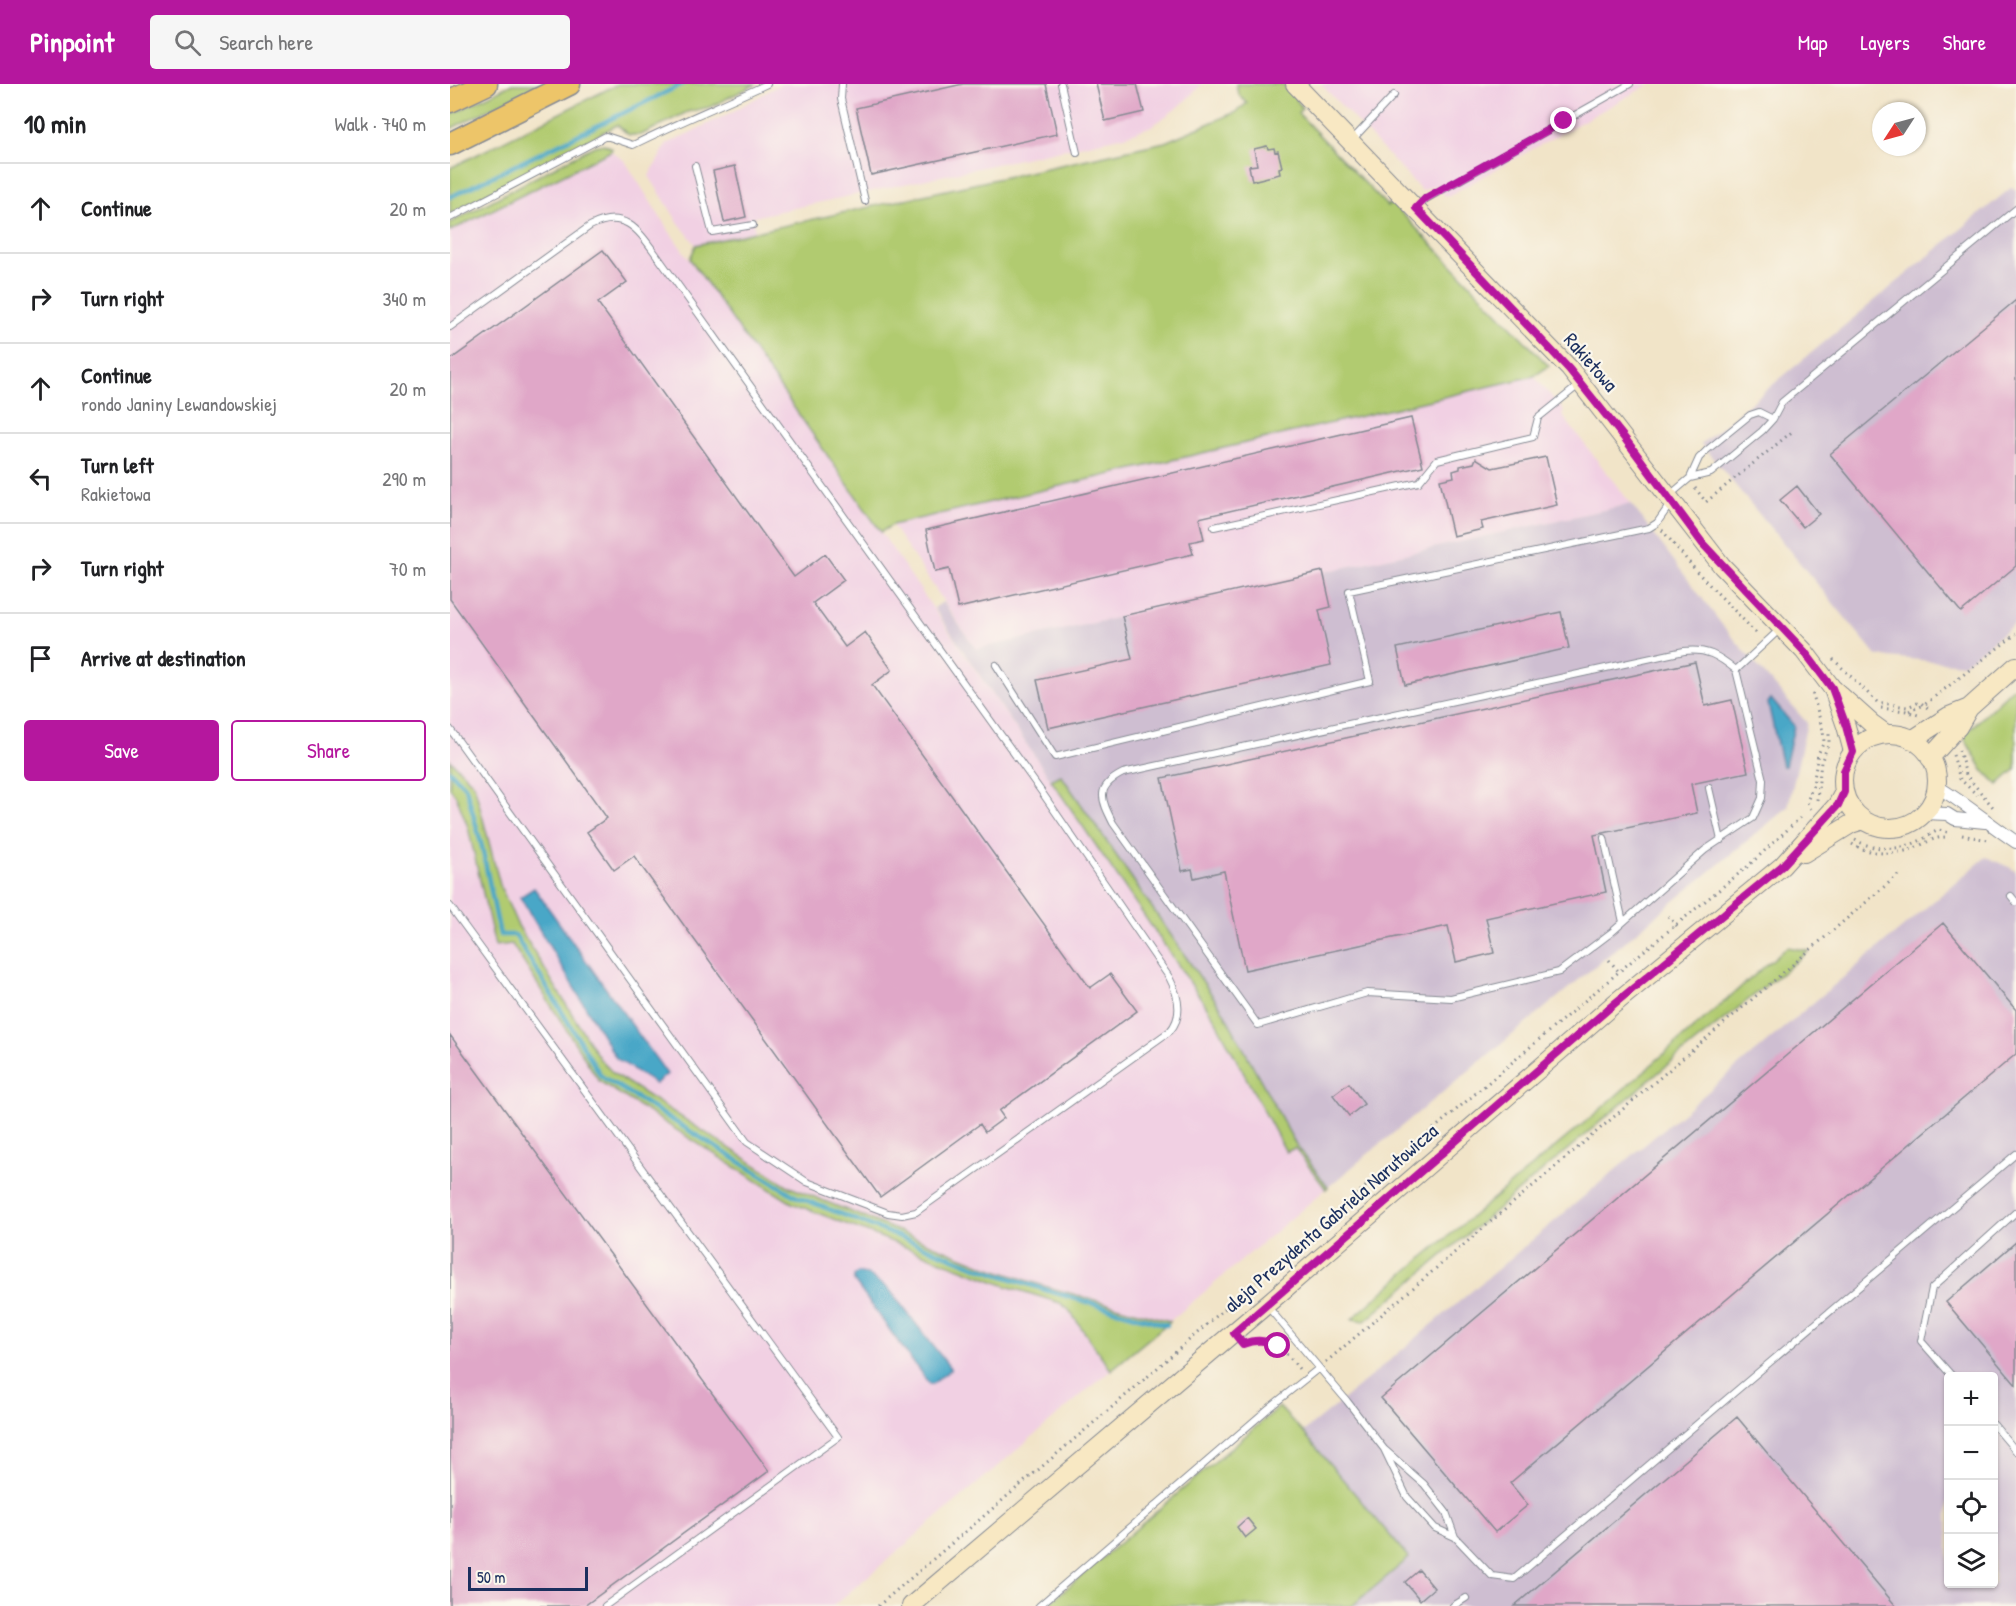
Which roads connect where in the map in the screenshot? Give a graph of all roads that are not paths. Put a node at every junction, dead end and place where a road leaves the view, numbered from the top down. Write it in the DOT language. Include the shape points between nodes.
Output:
graph roads {
  1 [pos="486,84"];
  2 [pos="569,84"];
  3 [pos="767,84"];
  4 [pos="842,84"];
  5 [pos="1061,84"];
  6 [pos="1295,84"];
  7 [pos="1630,84"];
  8 [pos="1394,95"];
  9 [pos="450,101"];
  10 [pos="1350,142"];
  11 [pos="450,144"];
  12 [pos="1077,153"];
  13 [pos="695,166"];
  14 [pos="865,201"];
  15 [pos="1416,208"];
  16 [pos="2016,209"];
  17 [pos="450,218"];
  18 [pos="753,225"];
  19 [pos="450,327"];
  20 [pos="1582,383"];
  21 [pos="1773,419"];
  22 [pos="1689,479"];
  23 [pos="1670,500"];
  24 [pos="1214,527"];
  25 [pos="1781,627"];
  26 [pos="996,665"];
  27 [pos="2016,666"];
  28 [pos="1736,670"];
  29 [pos="1832,688"];
  30 [pos="1969,708"];
  31 [pos="450,729"];
  32 [pos="1886,734"];
  33 [pos="1912,740"];
  34 [pos="1853,752"];
  35 [pos="1930,758"];
  36 [pos="1936,786"];
  37 [pos="1709,788"];
  38 [pos="1844,792"];
  39 [pos="1924,813"];
  40 [pos="1864,820"];
  41 [pos="1986,822"];
  42 [pos="1604,838"];
  43 [pos="1721,840"];
  44 [pos="2016,842"];
  45 [pos="1782,866"];
  46 [pos="2011,896"];
  47 [pos="2016,902"];
  48 [pos="450,906"];
  49 [pos="1623,922"];
  50 [pos="2016,1154"];
  51 [pos="2016,1212"];
  52 [pos="1266,1305"];
  53 [pos="1319,1368"];
  54 [pos="1948,1372"];
  55 [pos="1995,1426"];
  56 [pos="1384,1449"];
  57 [pos="2016,1451"];
  58 [pos="1455,1537"];
  59 [pos="1466,1598"];
  60 [pos="605,1606"];
  61 [pos="911,1606"];
  62 [pos="1039,1606"];
  63 [pos="1453,1606"];
  1 -- 9 [label="highway"];
  2 -- 11 [label="highway"];
  3 -- 17 [label="lane" via="633,145 606,136"];
  4 -- 14 [label="lane" via="841,99"];
  5 -- 12 [label="lane"];
  6 -- 10 [label="street, Rakietowa"];
  7 -- 15 [label="lane" via="1426,198"];
  8 -- 10 [label="lane"];
  10 -- 15 [label="street, Rakietowa"];
  13 -- 18 [label="lane" via="712,232"];
  15 -- 20 [label="street, Rakietowa"];
  16 -- 21 [label="lane" via="1782,402"];
  19 -- 31 [label="lane" via="590,226 613,219 633,226 1079,845 1169,977 1179,1004 1177,1019 1170,1031 916,1212 888,1213 827,1190 807,1182 747,1142"];
  20 -- 23 [label="street, Rakietowa"];
  20 -- 24 [label="lane" via="1538,418 1533,437 1437,460 1419,482"];
  21 -- 22 [label="lane" via="1711,473"];
  21 -- 22 [label="lane" via="1759,412 1750,415 1699,458"];
  22 -- 23 [label="lane"];
  23 -- 25 [label="street, Rakietowa" via="1722,566"];
  23 -- 26 [label="lane" via="1650,528 1349,591 1370,681 1055,757"];
  25 -- 28 [label="lane"];
  25 -- 29 [label="street, Rakietowa"];
  27 -- 30 [label="street"];
  28 -- 43 [label="lane" via="1764,789 1753,818"];
  28 -- 49 [label="lane" via="1707,651 1684,651 1123,773 1110,780 1102,793 1113,823 1258,1025 1367,993 1451,998 1559,972"];
  29 -- 32 [label="street, Rakietowa"];
  29 -- 34 [label="street, Rakietowa"];
  30 -- 33 [label="street"];
  30 -- 35 [label="street" via="1950,741"];
  32 -- 33 [label="street"];
  32 -- 34 [label="street" via="1868,739"];
  33 -- 35 [label="street"];
  34 -- 38 [label="street" via="1844,771"];
  35 -- 36 [label="street"];
  36 -- 39 [label="street"];
  36 -- 41 [label="street"];
  37 -- 43 [label="lane"];
  38 -- 40 [label="street" via="1855,813"];
  38 -- 45 [label="street, aleja Prezydenta Gabriela Narutowicza" via="1838,805"];
  39 -- 40 [label="street" via="1914,821 1889,828"];
  39 -- 41 [label="street"];
  40 -- 45 [label="street, aleja Prezydenta Gabriela Narutowicza"];
  41 -- 44 [label="street"];
  42 -- 49 [label="lane"];
  43 -- 49 [label="lane" via="1704,850"];
  45 -- 52 [label="street, aleja Prezydenta Gabriela Narutowicza" via="1632,989"];
  46 -- 47 [label="lane"];
  48 -- 60 [label="lane" via="838,1437"];
  50 -- 58 [label="lane" via="1514,1579 1492,1576"];
  51 -- 54 [label="lane" via="1932,1288 1921,1341"];
  52 -- 53 [label="lane"];
  52 -- 61 [label="street, aleja Prezydenta Gabriela Narutowicza"];
  53 -- 56 [label="lane"];
  53 -- 62 [label="lane"];
  55 -- 57 [label="lane"];
  56 -- 58 [label="lane" via="1424,1484 1446,1512"];
  56 -- 58 [label="lane" via="1407,1497 1435,1528"];
  59 -- 63 [label="lane"];
}
